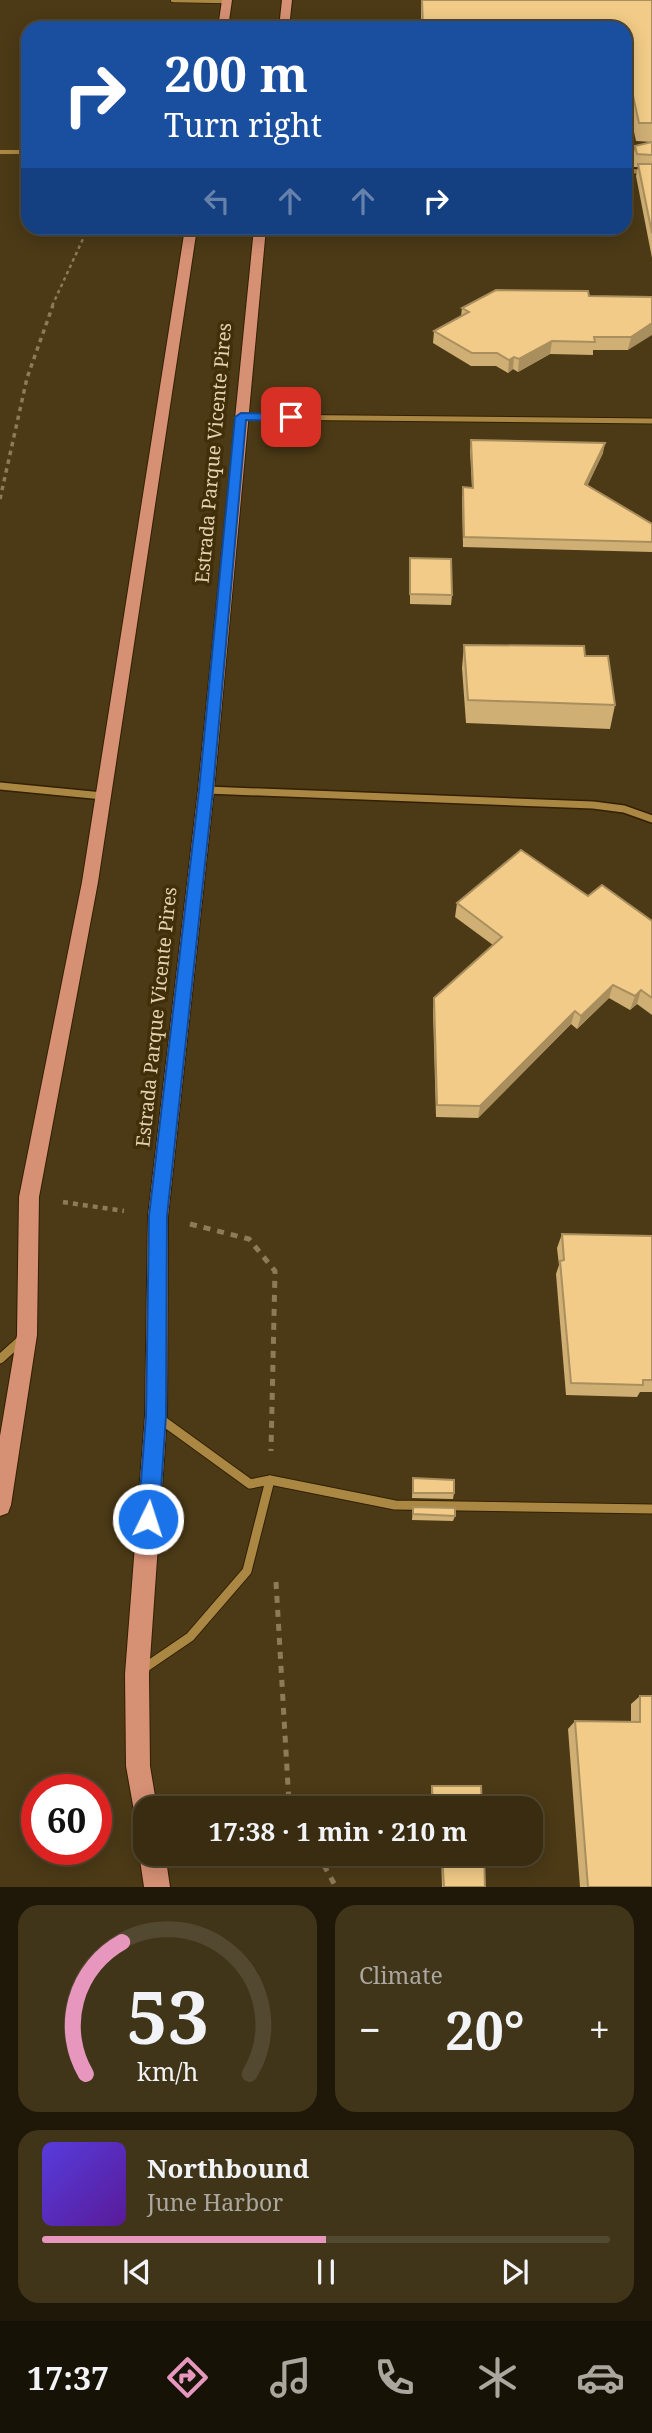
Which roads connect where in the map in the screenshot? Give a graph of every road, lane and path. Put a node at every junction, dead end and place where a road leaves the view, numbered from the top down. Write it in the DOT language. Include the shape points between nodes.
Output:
graph roads {
  1 [pos="173,0"];
  2 [pos="288,0"];
  3 [pos="227,1"];
  4 [pos="224,21"];
  5 [pos="285,21"];
  6 [pos="0,152"];
  7 [pos="21,152"];
  8 [pos="632,171"];
  9 [pos="652,172"];
  10 [pos="85,235"];
  11 [pos="190,235"];
  12 [pos="259,235"];
  13 [pos="241,417"];
  14 [pos="652,421"];
  15 [pos="0,499"];
  16 [pos="0,786"];
  17 [pos="206,790"];
  18 [pos="103,796"];
  19 [pos="652,819"];
  20 [pos="29,1197"];
  21 [pos="158,1216"];
  22 [pos="27,1335"];
  23 [pos="0,1359"];
  24 [pos="156,1416"];
  25 [pos="270,1480"];
  26 [pos="0,1505"];
  27 [pos="652,1509"];
  28 [pos="275,1574"];
  29 [pos="137,1674"];
  30 [pos="142,1796"];
  31 [pos="289,1796"];
  32 [pos="154,1866"];
  33 [pos="324,1866"];
  34 [pos="158,1887"];
  35 [pos="336,1887"];
  1 -- 3 [label="street"];
  2 -- 5 [label="main road"];
  3 -- 4 [label="main road"];
  6 -- 7 [label="street"];
  8 -- 9 [label="street"];
  10 -- 15 [label="path" via="54,300 27,378"];
  11 -- 18 [label="main road"];
  12 -- 13 [label="main road, Estrada Parque Vicente Pires"];
  13 -- 14 [label="street"];
  13 -- 17 [label="main road, Estrada Parque Vicente Pires"];
  16 -- 18 [label="street"];
  17 -- 19 [label="street" via="593,805 624,808"];
  17 -- 21 [label="main road, Estrada Parque Vicente Pires"];
  18 -- 20 [label="main road"];
  20 -- 21 [label="path"];
  20 -- 22 [label="main road"];
  21 -- 24 [label="main road, Estrada Parque Vicente Pires"];
  21 -- 25 [label="path" via="248,1239 275,1271"];
  22 -- 23 [label="street"];
  22 -- 26 [label="main road"];
  24 -- 25 [label="street" via="250,1484"];
  24 -- 29 [label="main road, Estrada Parque Vicente Pires"];
  25 -- 27 [label="street" via="395,1505"];
  25 -- 29 [label="street" via="247,1570 190,1637"];
  28 -- 31 [label="path"];
  29 -- 30 [label="main road, Estrada Parque Vicente Pires"];
  32 -- 34 [label="main road"];
  33 -- 35 [label="path"];
}
